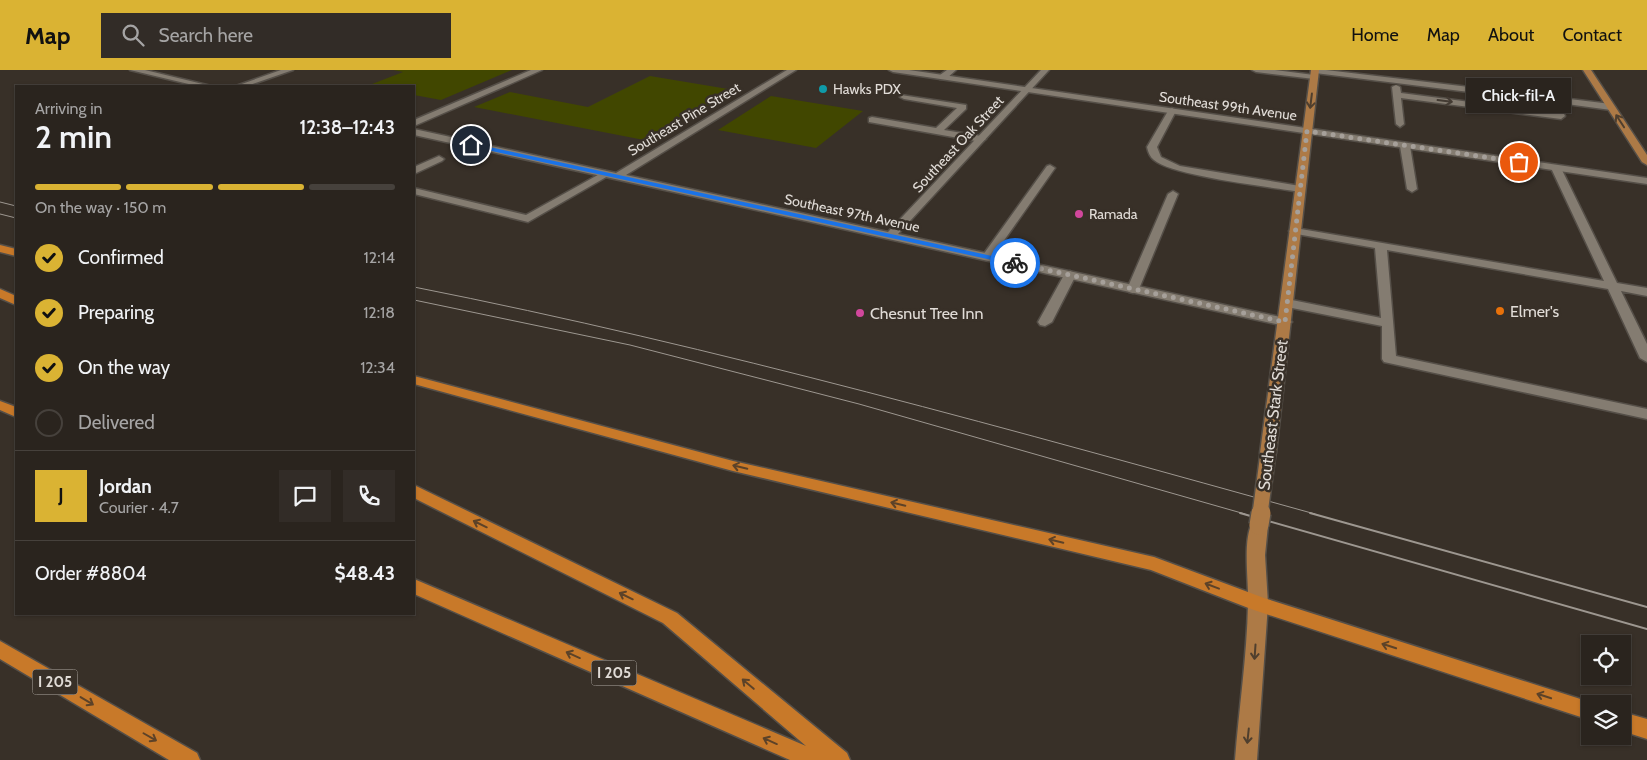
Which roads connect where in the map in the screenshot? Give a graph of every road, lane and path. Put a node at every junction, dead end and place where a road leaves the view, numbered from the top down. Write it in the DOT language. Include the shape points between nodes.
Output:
graph roads {
  1 [pos="134,70"];
  2 [pos="289,70"];
  3 [pos="538,70"];
  4 [pos="792,70"];
  5 [pos="893,70"];
  6 [pos="952,70"];
  7 [pos="1046,70"];
  8 [pos="1256,70"];
  9 [pos="1587,70"];
  10 [pos="1314,73"];
  11 [pos="943,77"];
  12 [pos="1395,81"];
  13 [pos="202,85"];
  14 [pos="243,85"];
  15 [pos="1027,90"];
  16 [pos="1397,95"];
  17 [pos="904,97"];
  18 [pos="1553,100"];
  19 [pos="1611,107"];
  20 [pos="1172,111"];
  21 [pos="872,120"];
  22 [pos="415,123"];
  23 [pos="1400,124"];
  24 [pos="938,131"];
  25 [pos="1307,131"];
  26 [pos="415,132"];
  27 [pos="981,139"];
  28 [pos="1406,146"];
  29 [pos="439,159"];
  30 [pos="1647,162"];
  31 [pos="1050,168"];
  32 [pos="1556,168"];
  33 [pos="415,171"];
  34 [pos="611,176"];
  35 [pos="1647,181"];
  36 [pos="1300,189"];
  37 [pos="1412,189"];
  38 [pos="415,191"];
  39 [pos="1173,194"];
  40 [pos="1295,231"];
  41 [pos="890,236"];
  42 [pos="1381,246"];
  43 [pos="0,248"];
  44 [pos="15,253"];
  45 [pos="986,257"];
  46 [pos="1070,276"];
  47 [pos="1613,286"];
  48 [pos="1133,289"];
  49 [pos="1647,292"];
  50 [pos="0,293"];
  51 [pos="15,300"];
  52 [pos="1287,303"];
  53 [pos="1045,322"];
  54 [pos="1285,322"];
  55 [pos="1388,323"];
  56 [pos="1647,358"];
  57 [pos="415,380"];
  58 [pos="0,405"];
  59 [pos="15,412"];
  60 [pos="1647,414"];
  61 [pos="415,491"];
  62 [pos="415,586"];
  63 [pos="1258,604"];
  64 [pos="0,649"];
  65 [pos="1581,708"];
  66 [pos="1631,724"];
  67 [pos="1647,729"];
  68 [pos="188,760"];
  69 [pos="814,760"];
  70 [pos="839,760"];
  71 [pos="1246,760"];
  1 -- 13 [label="street"];
  2 -- 14 [label="street"];
  3 -- 22 [label="street"];
  4 -- 34 [label="street, Southeast Pine Street"];
  5 -- 11 [label="street, Southeast 99th Avenue"];
  6 -- 11 [label="street"];
  7 -- 15 [label="street, Southeast Oak Street"];
  8 -- 10 [label="street"];
  9 -- 19 [label="main road"];
  10 -- 12 [label="street"];
  10 -- 25 [label="main road, Southeast Stark Street, one-way"];
  11 -- 15 [label="street, Southeast 99th Avenue"];
  12 -- 16 [label="street"];
  12 -- 18 [label="street"];
  15 -- 20 [label="street, Southeast 99th Avenue"];
  15 -- 27 [label="street, Southeast Oak Street"];
  16 -- 18 [label="street, one-way" via="1561,116"];
  16 -- 23 [label="street"];
  17 -- 24 [label="street" via="963,107"];
  18 -- 19 [label="street"];
  30 -- 19 [label="main road, one-way"];
  20 -- 25 [label="street, Southeast 99th Avenue"];
  20 -- 36 [label="street" via="1152,147 1158,159 1184,170"];
  21 -- 24 [label="street"];
  24 -- 27 [label="street"];
  25 -- 28 [label="street, Southeast 99th Avenue"];
  25 -- 36 [label="main road, Southeast Stark Street"];
  26 -- 34 [label="street, Southeast 97th Avenue"];
  27 -- 41 [label="street, Southeast Oak Street"];
  28 -- 32 [label="street, Southeast 99th Avenue"];
  28 -- 37 [label="street"];
  29 -- 33 [label="street"];
  31 -- 45 [label="street"];
  32 -- 35 [label="street, Southeast 99th Avenue"];
  32 -- 47 [label="street"];
  34 -- 38 [label="street, Southeast Pine Street" via="528,219"];
  34 -- 41 [label="street, Southeast 97th Avenue"];
  36 -- 40 [label="main road, Southeast Stark Street"];
  39 -- 48 [label="street"];
  40 -- 42 [label="street"];
  40 -- 52 [label="main road, Southeast Stark Street"];
  41 -- 45 [label="street, Southeast 97th Avenue"];
  42 -- 47 [label="street"];
  42 -- 55 [label="street"];
  43 -- 44 [label="highway"];
  45 -- 46 [label="street, Southeast 97th Avenue"];
  46 -- 48 [label="street, Southeast 97th Avenue"];
  46 -- 53 [label="street"];
  47 -- 49 [label="street"];
  47 -- 56 [label="street"];
  48 -- 54 [label="street, Southeast 97th Avenue"];
  50 -- 51 [label="highway"];
  52 -- 54 [label="main road, Southeast Stark Street"];
  52 -- 55 [label="street"];
  54 -- 63 [label="main road, Southeast Stark Street, bridge" via="1256,555"];
  55 -- 60 [label="street" via="1389,359"];
  63 -- 57 [label="highway, one-way" via="1154,564 733,466"];
  58 -- 59 [label="highway"];
  70 -- 61 [label="highway, one-way" via="670,618"];
  69 -- 62 [label="highway, I 205, one-way"];
  65 -- 63 [label="highway, one-way"];
  63 -- 71 [label="main road, Southeast Stark Street, one-way"];
  64 -- 68 [label="highway, I 205, one-way"];
  66 -- 67 [label="highway"];
}
